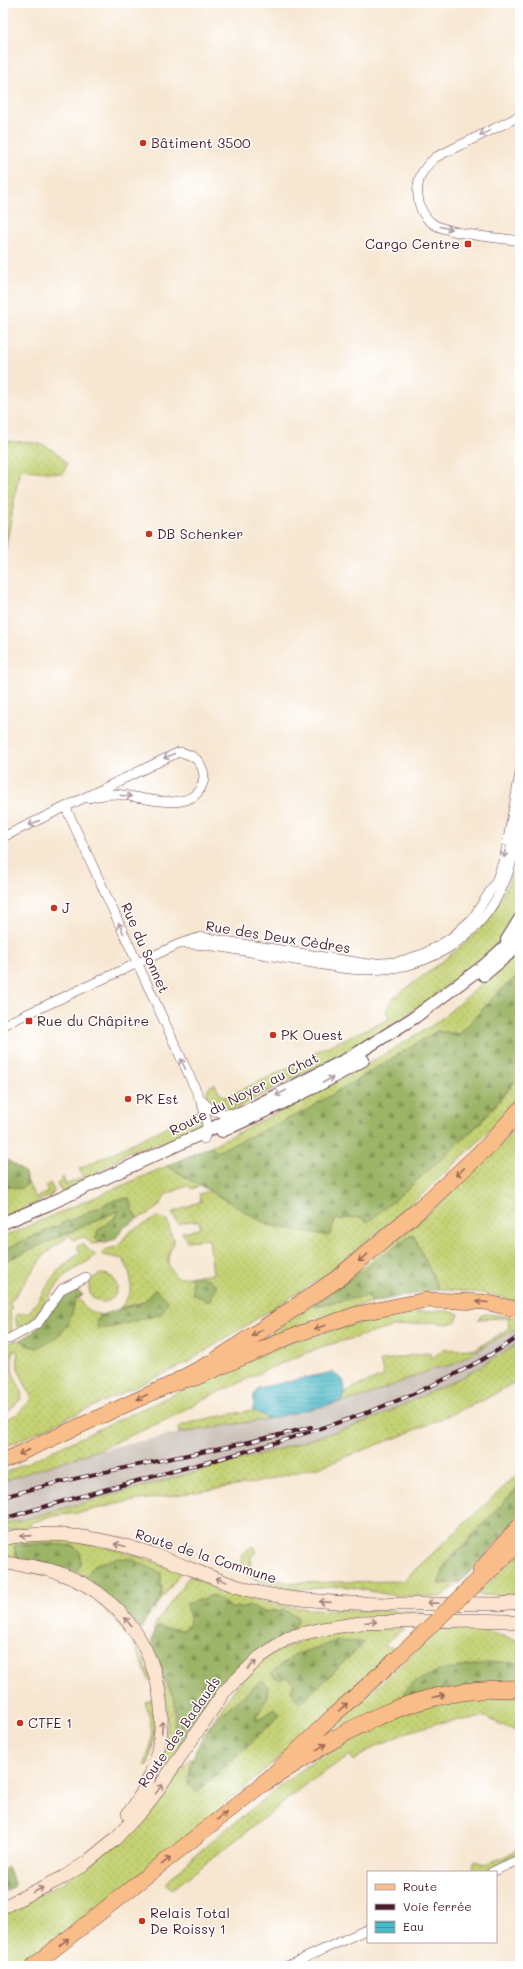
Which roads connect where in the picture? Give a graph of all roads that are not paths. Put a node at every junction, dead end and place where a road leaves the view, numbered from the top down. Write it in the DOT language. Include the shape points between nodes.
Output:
graph roads {
  1 [pos="520,116"];
  2 [pos="520,241"];
  3 [pos="520,772"];
  4 [pos="87,798"];
  5 [pos="66,808"];
  6 [pos="520,811"];
  7 [pos="3,837"];
  8 [pos="520,919"];
  9 [pos="520,933"];
  10 [pos="179,944"];
  11 [pos="520,944"];
  12 [pos="138,963"];
  13 [pos="486,964"];
  14 [pos="3,1025"];
  15 [pos="200,1099"];
  16 [pos="520,1110"];
  17 [pos="239,1113"];
  18 [pos="206,1135"];
  19 [pos="3,1223"];
  20 [pos="3,1232"];
  21 [pos="86,1277"];
  22 [pos="520,1310"];
  23 [pos="3,1339"];
  24 [pos="178,1381"];
  25 [pos="3,1461"];
  26 [pos="520,1525"];
  27 [pos="3,1539"];
  28 [pos="520,1542"];
  29 [pos="3,1563"];
  30 [pos="464,1594"];
  31 [pos="520,1602"];
  32 [pos="500,1604"];
  33 [pos="520,1607"];
  34 [pos="469,1620"];
  35 [pos="520,1624"];
  36 [pos="520,1632"];
  37 [pos="520,1689"];
  38 [pos="264,1783"];
  39 [pos="104,1848"];
  40 [pos="520,1859"];
  41 [pos="494,1871"];
  42 [pos="3,1907"];
  43 [pos="367,1929"];
  44 [pos="33,1966"];
  45 [pos="287,1966"];
  1 -- 2 [label="street, one-way" via="436,156 425,166 418,183 419,204 425,217 433,224 446,229"];
  3 -- 10 [label="street, Rue des Deux Cèdres, one-way" via="505,856 492,890 463,928 429,951 397,962 368,964 201,937"];
  4 -- 4 [label="street, one-way" via="113,794 173,802 186,801 197,795 203,784 204,772 199,761 190,754 179,752 97,790"];
  4 -- 5 [label="street"];
  5 -- 7 [label="street, one-way"];
  12 -- 5 [label="street, Rue du Sonnet, one-way"];
  6 -- 10 [label="street, Rue des Deux Cèdres" via="511,865 491,906 463,938 419,962 392,969 342,968 211,945"];
  8 -- 13 [label="street" via="510,936"];
  9 -- 13 [label="street, Route du Noyer au Chat"];
  10 -- 12 [label="street"];
  18 -- 11 [label="street, Route du Noyer au Chat, one-way" via="271,1109 370,1055 426,1019 501,963"];
  12 -- 14 [label="street"];
  15 -- 12 [label="street, Rue du Sonnet, one-way"];
  13 -- 17 [label="street, Route du Noyer au Chat, one-way" via="415,1017 353,1056"];
  15 -- 17 [label="street, Rue du Sonnet" via="211,1110 220,1114"];
  15 -- 18 [label="street, Rue du Sonnet" via="207,1118"];
  16 -- 24 [label="highway, one-way" via="489,1145 420,1209 337,1279 214,1362"];
  17 -- 18 [label="street, Route du Noyer au Chat"];
  18 -- 19 [label="street, Route du Noyer au Chat"];
  18 -- 20 [label="street, Route du Noyer au Chat"];
  21 -- 23 [label="street" via="62,1290 38,1323 9,1339"];
  22 -- 24 [label="main road, one-way" via="484,1302 426,1300 372,1311 292,1336 196,1378"];
  24 -- 25 [label="main road, one-way"];
  26 -- 30 [label="main road" via="472,1578"];
  32 -- 27 [label="main road, Route de la Commune, one-way" via="298,1600 258,1592 158,1556 97,1540 48,1534"];
  28 -- 30 [label="highway"];
  39 -- 29 [label="main road, one-way" via="137,1803 150,1780 155,1763 162,1729 162,1711 153,1668 140,1639 128,1621 107,1600 65,1575 42,1568"];
  38 -- 30 [label="main road, one-way, bridge"];
  31 -- 32 [label="main road, Route de la Commune"];
  32 -- 33 [label="main road"];
  34 -- 35 [label="main road, Route des Badauds"];
  34 -- 36 [label="main road"];
  39 -- 34 [label="main road, Route des Badauds, one-way" via="148,1804 224,1692 260,1657 289,1637 361,1623"];
  38 -- 37 [label="highway, one-way" via="346,1732 394,1709 457,1692 492,1688"];
  44 -- 38 [label="main road, one-way"];
  42 -- 39 [label="main road, Route des Badauds, one-way" via="64,1876"];
  40 -- 41 [label="street"];
  43 -- 45 [label="street"];
}
